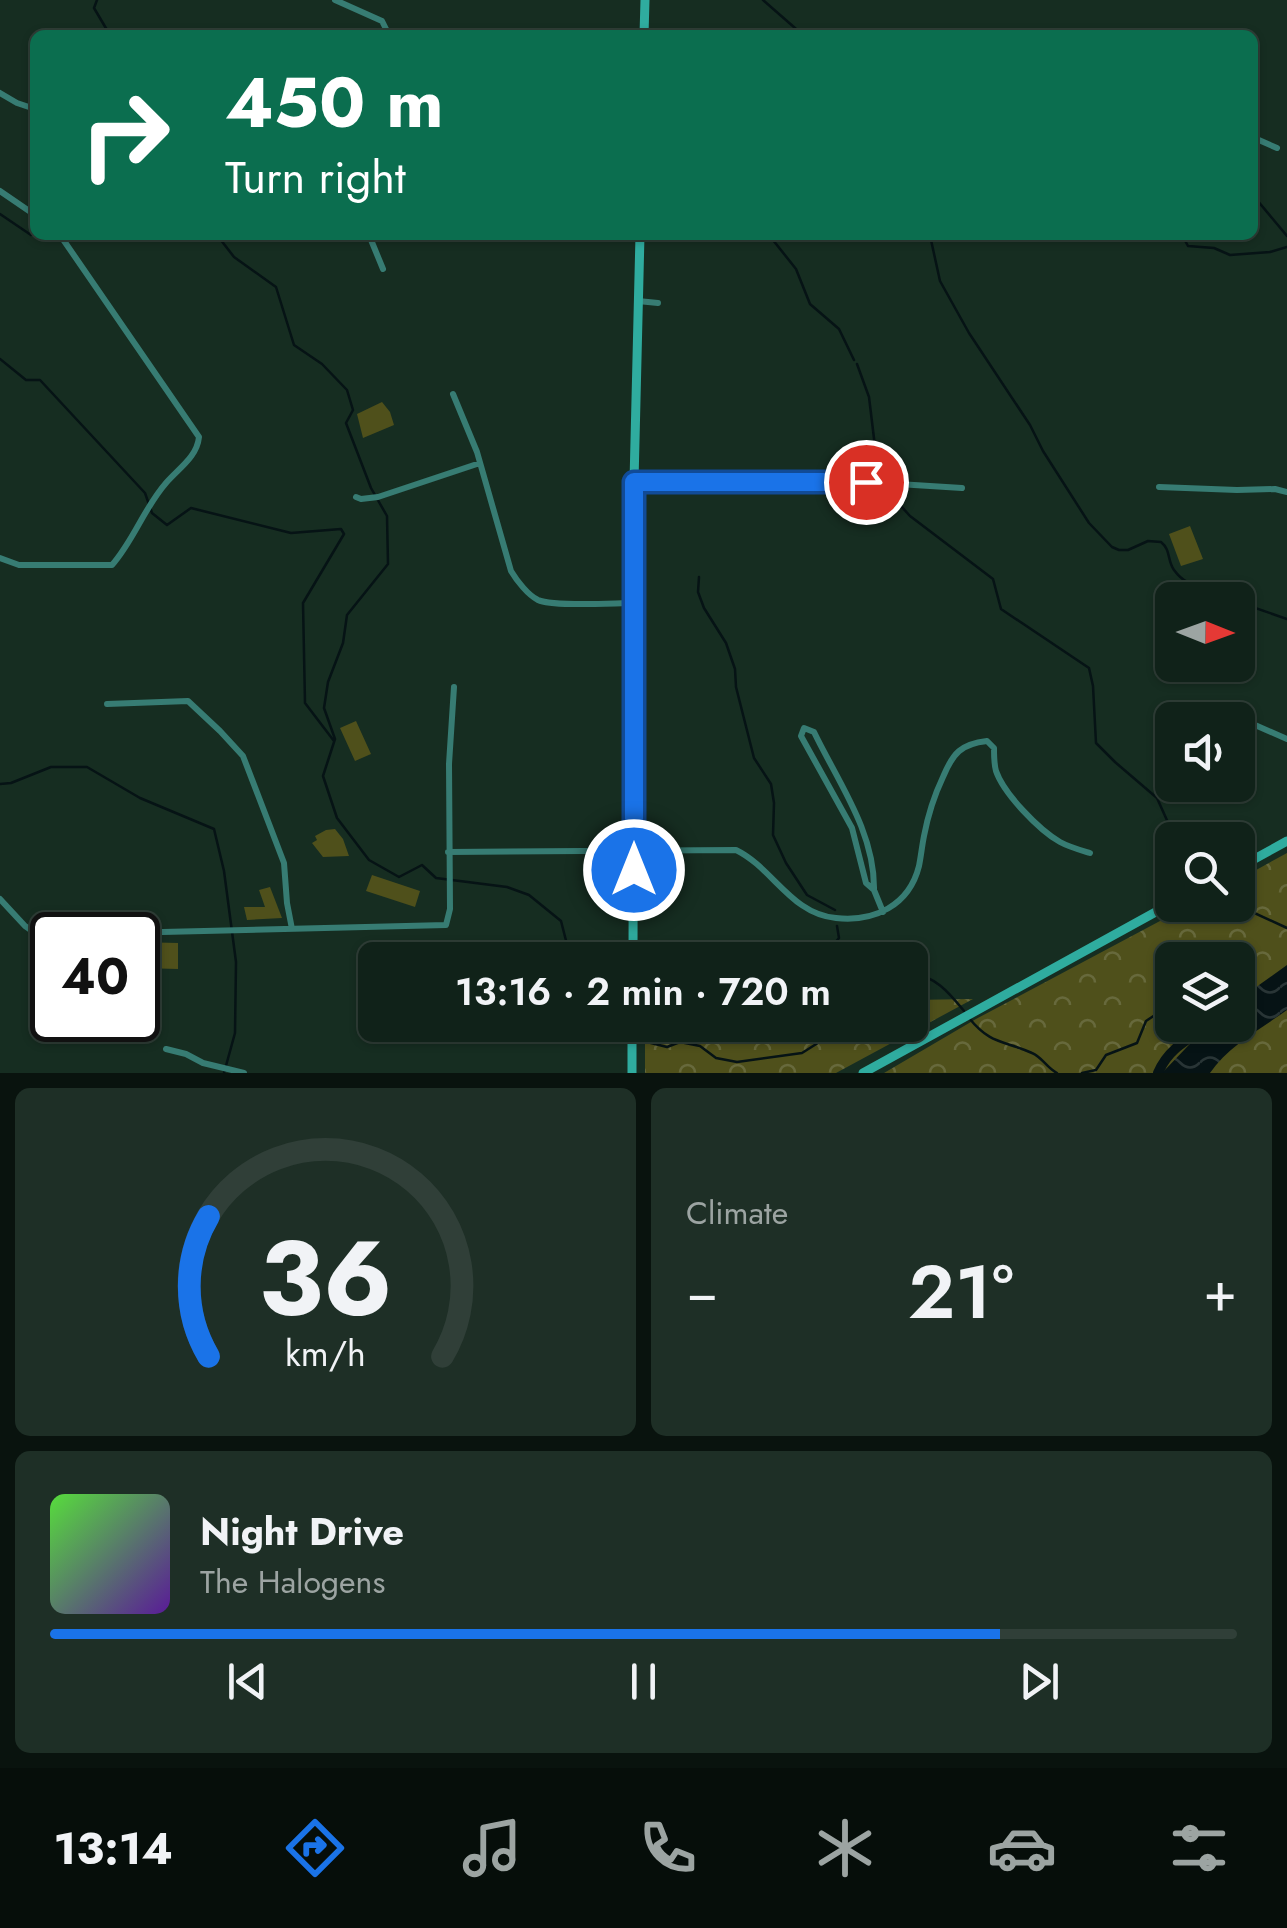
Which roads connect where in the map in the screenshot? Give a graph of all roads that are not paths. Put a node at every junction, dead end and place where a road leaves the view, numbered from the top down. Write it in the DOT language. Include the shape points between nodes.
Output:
graph roads {
  1 [pos="335,0"];
  2 [pos="645,0"];
  3 [pos="387,30"];
  4 [pos="644,30"];
  5 [pos="0,93"];
  6 [pos="30,107"];
  7 [pos="1258,139"];
  8 [pos="1277,148"];
  9 [pos="0,191"];
  10 [pos="30,212"];
  11 [pos="63,240"];
  12 [pos="372,240"];
  13 [pos="640,240"];
  14 [pos="383,269"];
  15 [pos="638,301"];
  16 [pos="658,303"];
  17 [pos="453,394"];
  18 [pos="480,463"];
  19 [pos="634,482"];
  20 [pos="1159,487"];
  21 [pos="962,488"];
  22 [pos="1287,492"];
  23 [pos="356,496"];
  24 [pos="0,558"];
  25 [pos="634,604"];
  26 [pos="454,687"];
  27 [pos="107,704"];
  28 [pos="1255,726"];
  29 [pos="1287,739"];
  30 [pos="1287,841"];
  31 [pos="634,850"];
  32 [pos="448,852"];
  33 [pos="1090,853"];
  34 [pos="1255,859"];
  35 [pos="874,890"];
  36 [pos="0,899"];
  37 [pos="884,912"];
  38 [pos="1155,912"];
  39 [pos="292,929"];
  40 [pos="632,942"];
  41 [pos="632,1042"];
  42 [pos="166,1048"];
  43 [pos="244,1073"];
  44 [pos="632,1073"];
  45 [pos="863,1073"];
  1 -- 3 [label="street" via="382,21"];
  2 -- 4 [label="street"];
  5 -- 6 [label="street"];
  7 -- 8 [label="street"];
  9 -- 10 [label="street"];
  11 -- 24 [label="street" via="199,444 152,499 112,565 19,565"];
  12 -- 14 [label="street"];
  13 -- 15 [label="street"];
  15 -- 16 [label="street"];
  15 -- 19 [label="street"];
  17 -- 18 [label="street"];
  18 -- 23 [label="street" via="378,497"];
  18 -- 25 [label="street" via="511,572 526,590 547,602"];
  19 -- 21 [label="street"];
  19 -- 25 [label="street"];
  20 -- 22 [label="street"];
  25 -- 31 [label="street"];
  26 -- 32 [label="street"];
  27 -- 39 [label="street" via="188,702 243,756 284,864"];
  28 -- 29 [label="street"];
  30 -- 34 [label="street"];
  31 -- 32 [label="street"];
  31 -- 37 [label="street" via="736,850 809,911 844,919"];
  31 -- 40 [label="street"];
  32 -- 39 [label="street" via="446,925"];
  33 -- 37 [label="street" via="1059,842 1023,809 996,770 995,743 983,741 956,751 935,796 915,878"];
  35 -- 35 [label="street" via="860,822 814,732 804,728 802,736 852,828 866,883"];
  35 -- 37 [label="street"];
  36 -- 39 [label="street" via="38,935"];
  38 -- 45 [label="street"];
  41 -- 44 [label="street"];
  42 -- 43 [label="street"];
}
